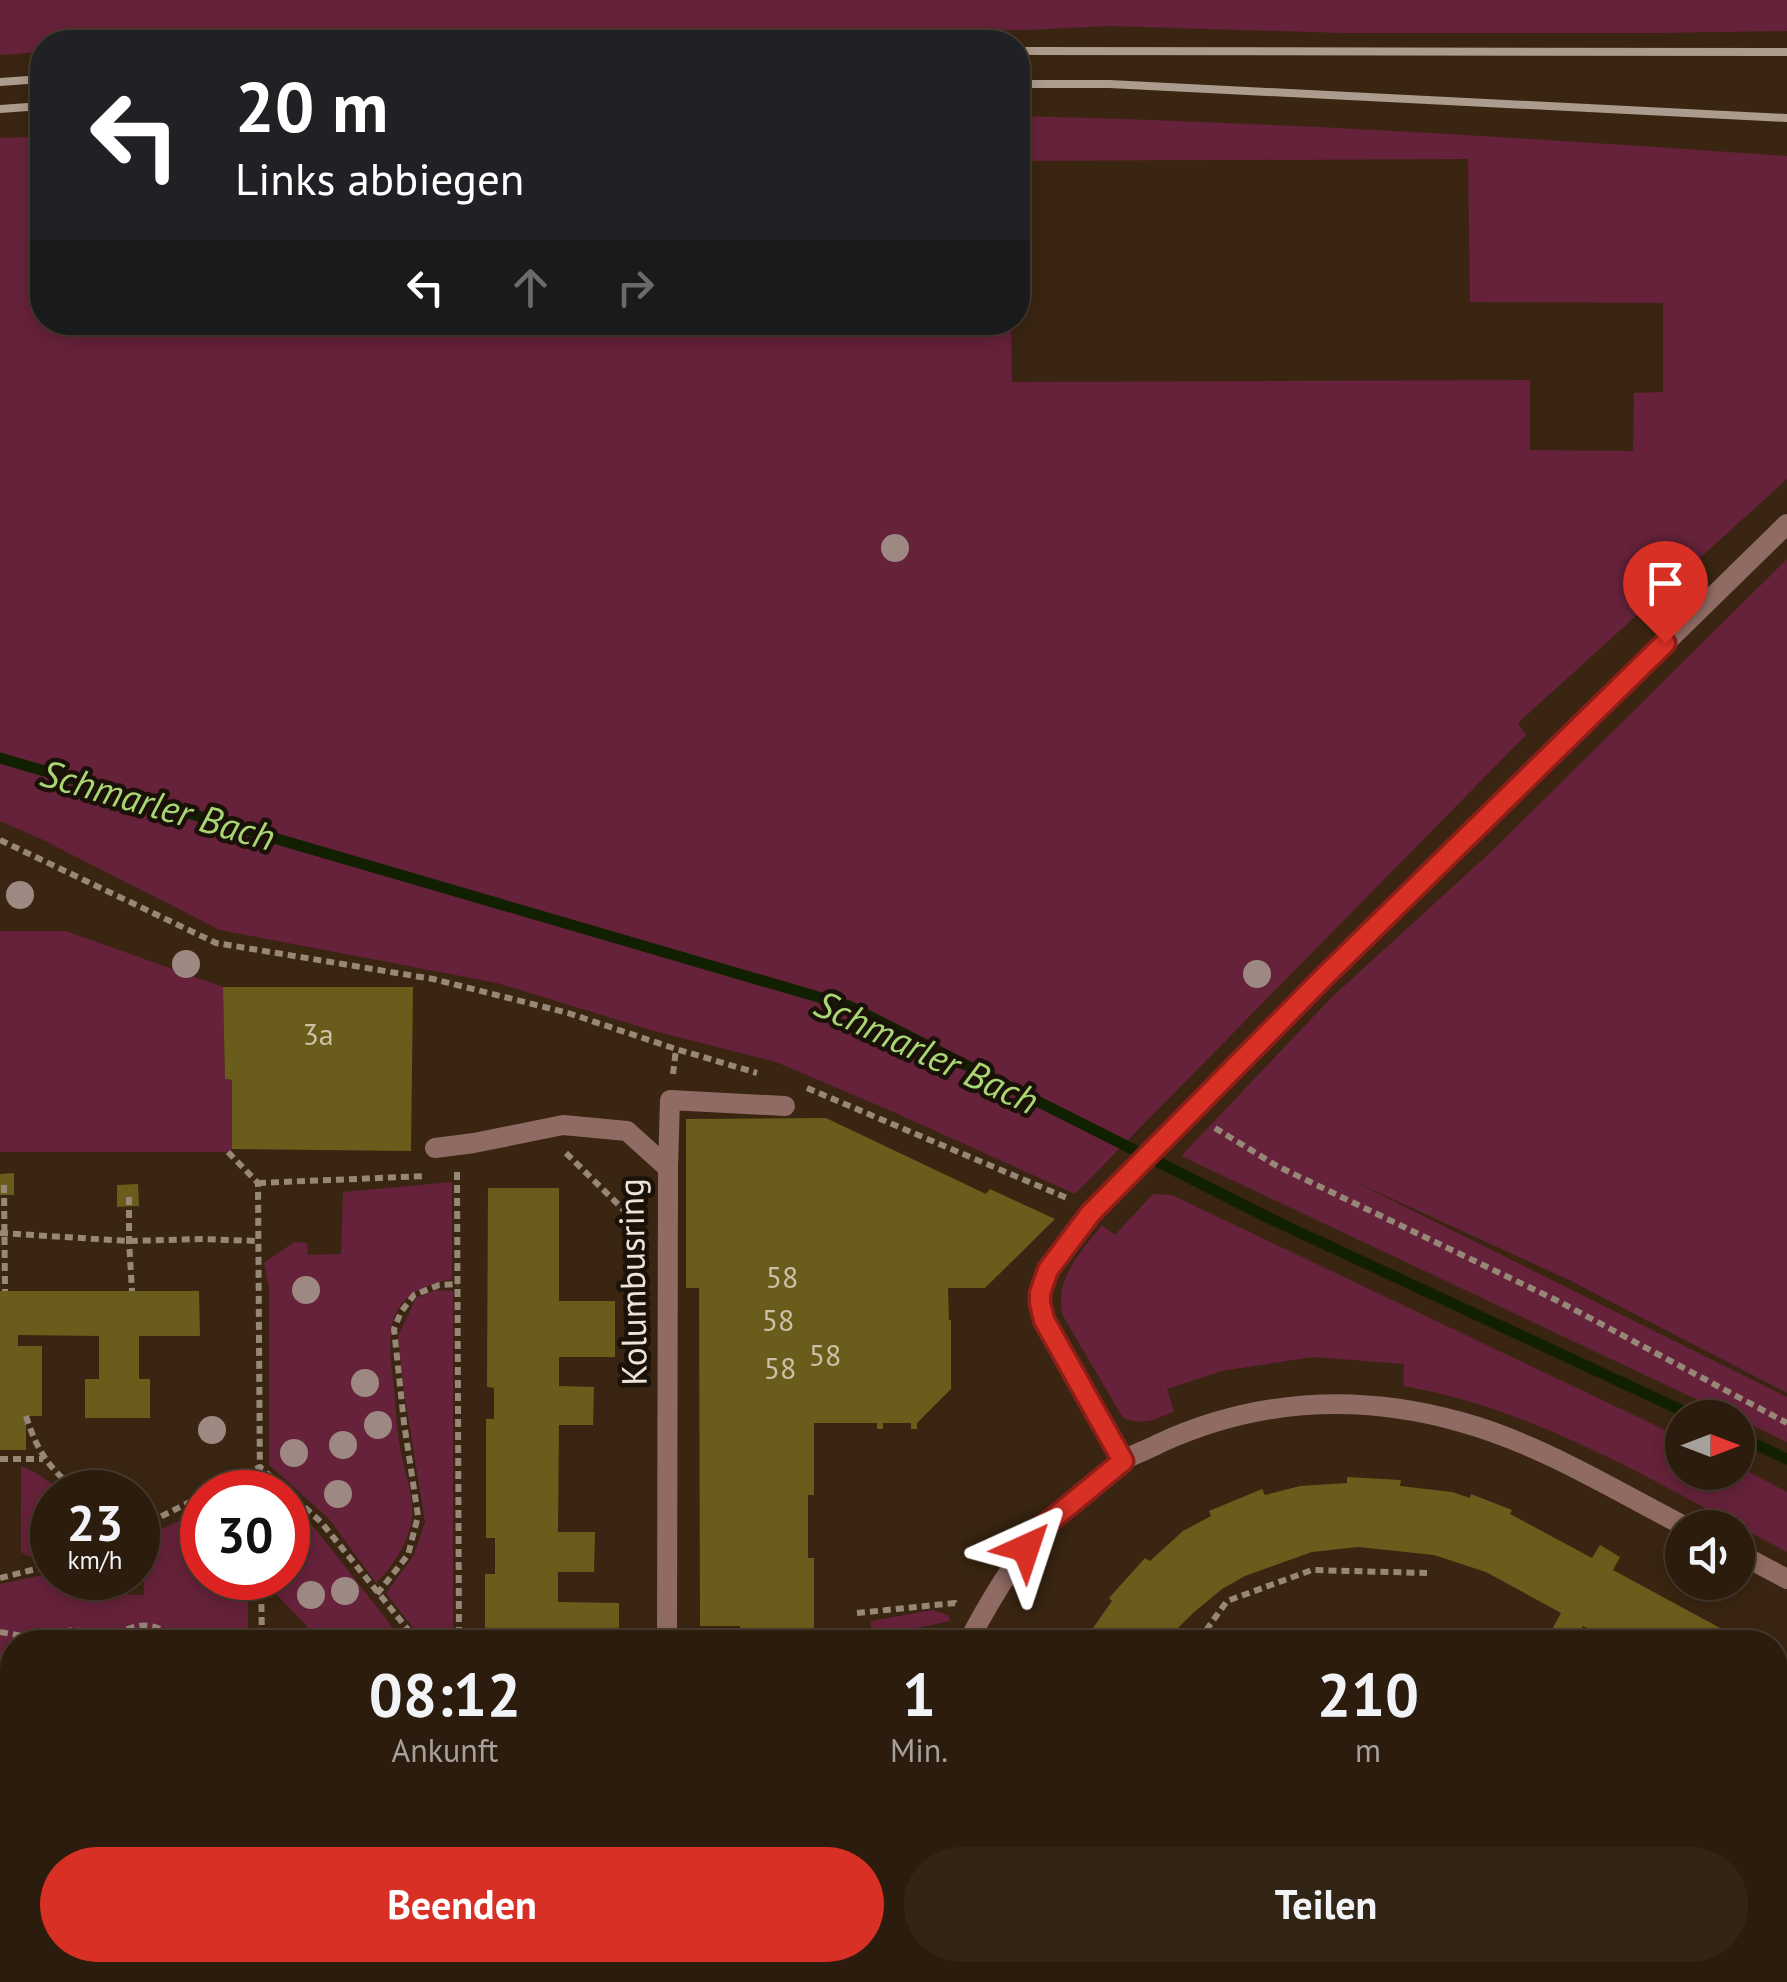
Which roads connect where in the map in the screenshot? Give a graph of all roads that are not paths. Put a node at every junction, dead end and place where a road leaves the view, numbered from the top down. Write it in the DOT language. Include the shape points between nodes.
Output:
graph roads {
  1 [pos="1787,524"];
  2 [pos="786,1106"];
  3 [pos="446,1146"];
  4 [pos="668,1168"];
  5 [pos="1123,1461"];
  6 [pos="1665,1516"];
  7 [pos="1755,1563"];
  8 [pos="1787,1579"];
  9 [pos="667,1630"];
  10 [pos="975,1630"];
  1 -- 5 [label="street" via="1323,978 1061,1250 1040,1293 1044,1320"];
  2 -- 4 [label="street" via="670,1100"];
  3 -- 4 [label="street, Kolumbusring" via="563,1125 627,1131"];
  4 -- 9 [label="street, Kolumbusring"];
  5 -- 6 [label="street" via="1233,1416 1302,1404 1400,1409 1501,1436"];
  5 -- 10 [label="street" via="1044,1526"];
  7 -- 8 [label="street"];
}
